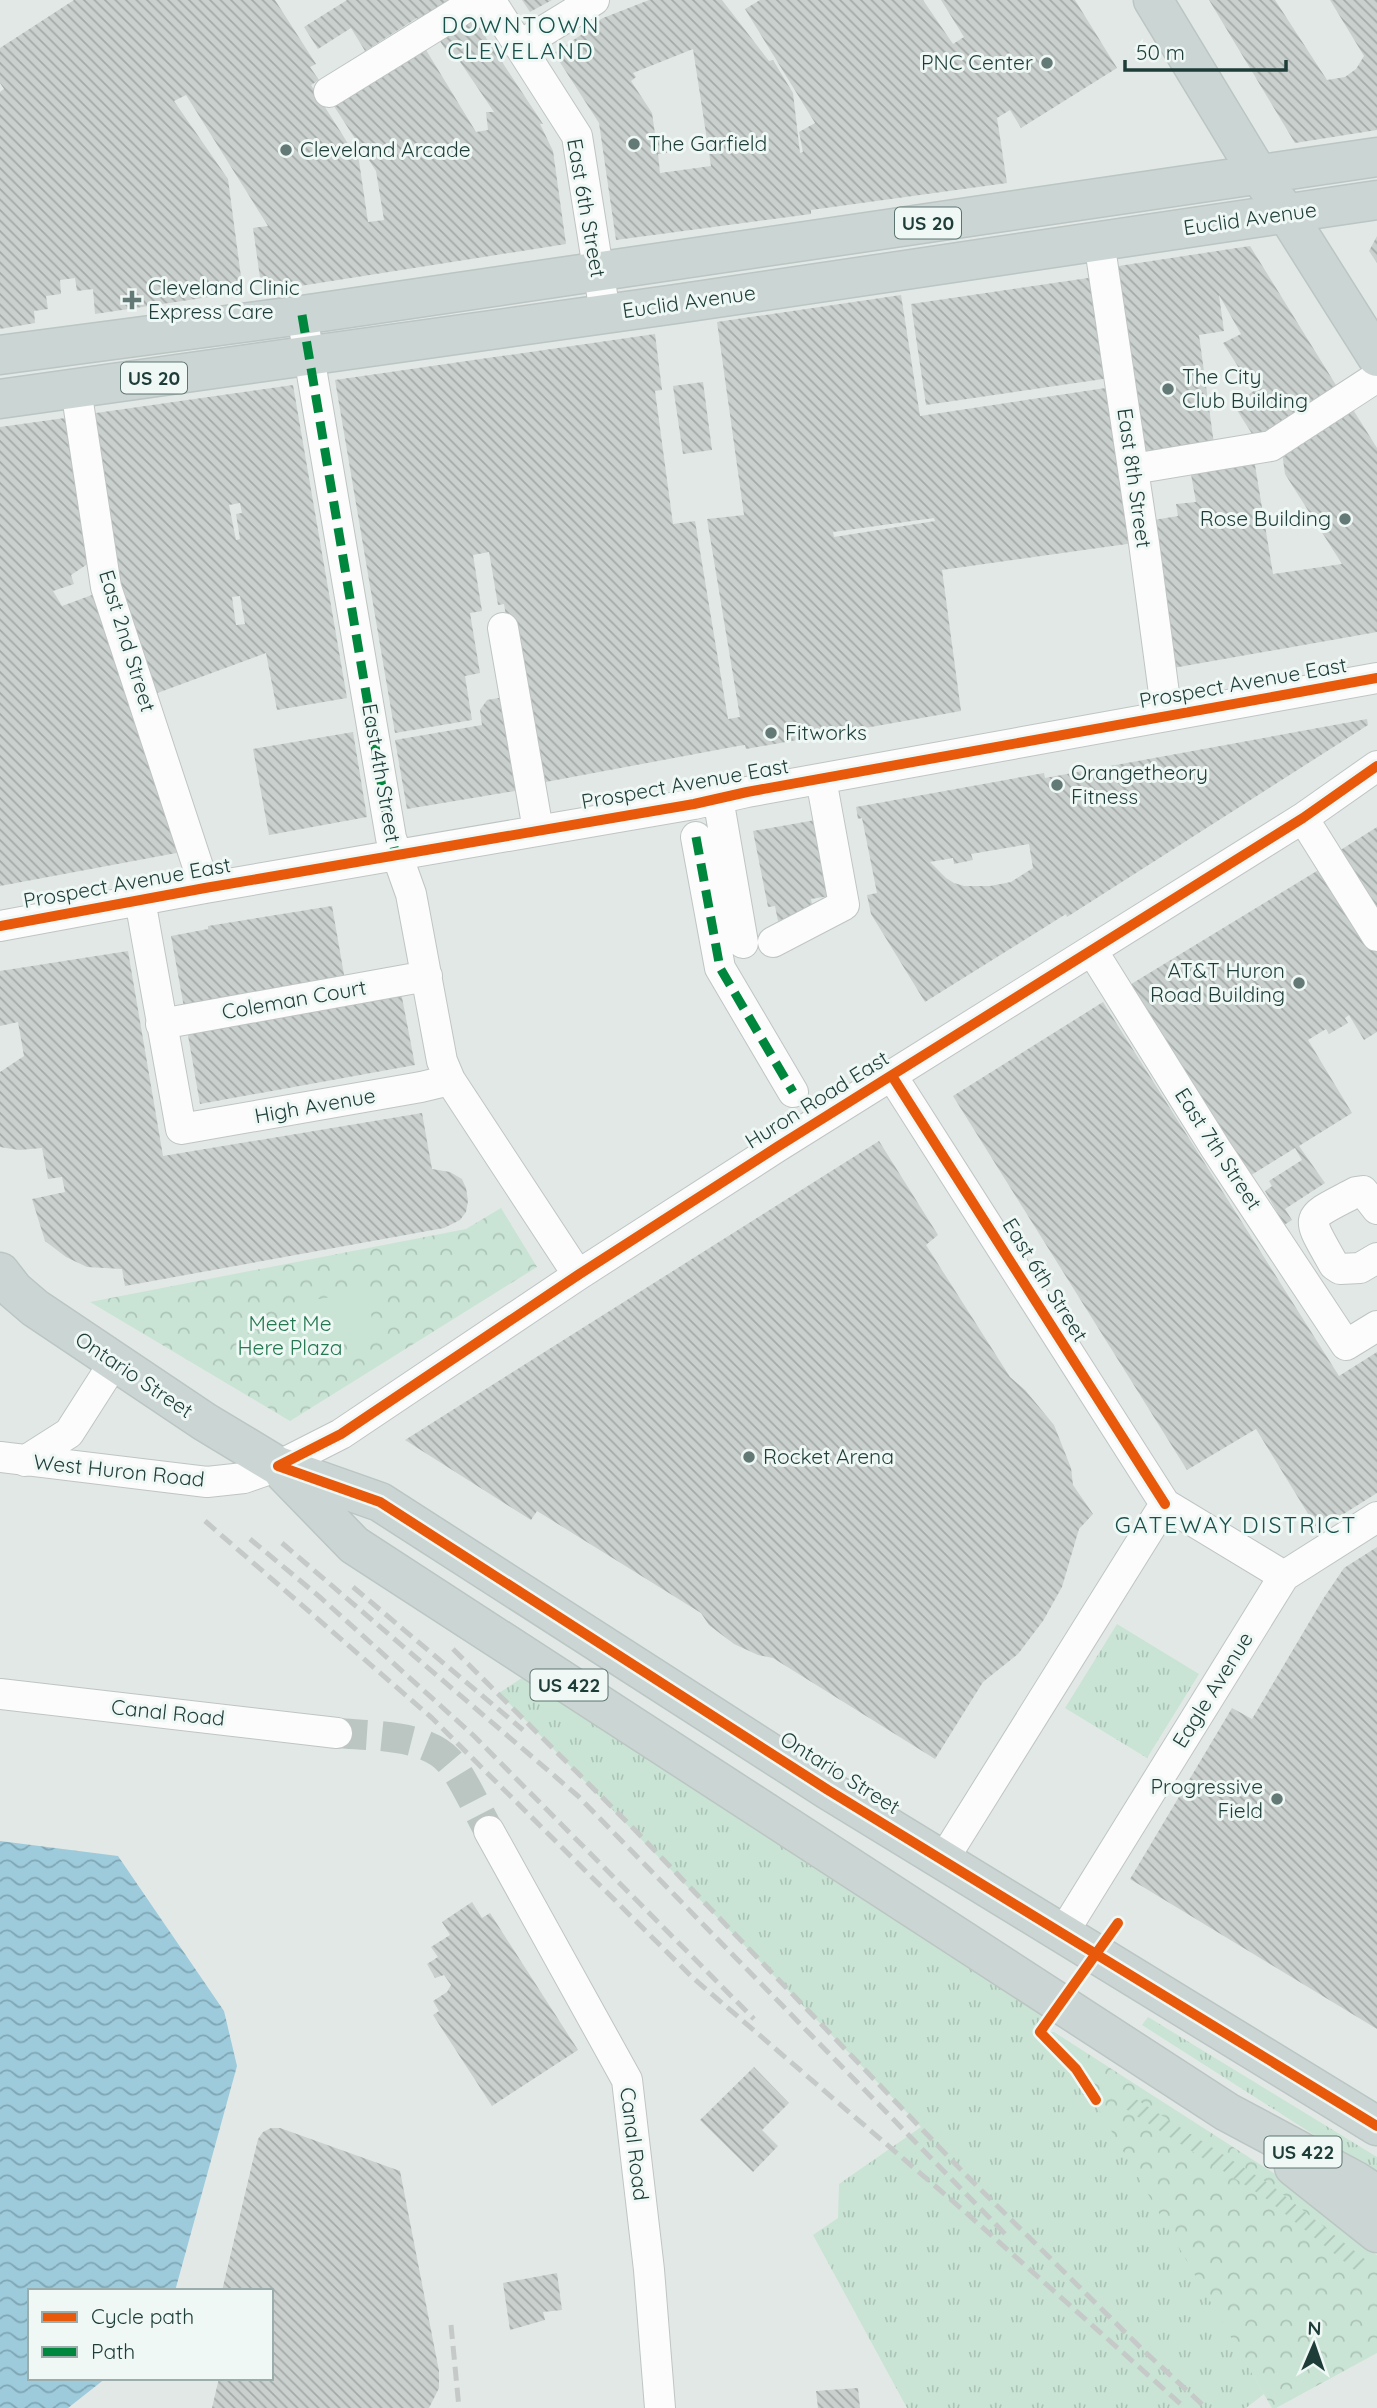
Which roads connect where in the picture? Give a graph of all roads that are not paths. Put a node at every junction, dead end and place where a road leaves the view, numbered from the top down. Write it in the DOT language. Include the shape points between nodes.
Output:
graph roads {
  1 [pos="478,0"];
  2 [pos="490,0"];
  3 [pos="594,0"];
  4 [pos="1153,0"];
  5 [pos="519,46"];
  6 [pos="329,92"];
  7 [pos="1377,157"];
  8 [pos="1259,175"];
  9 [pos="1377,200"];
  10 [pos="1286,213"];
  11 [pos="1099,241"];
  12 [pos="598,271"];
  13 [pos="605,313"];
  14 [pos="302,315"];
  15 [pos="0,355"];
  16 [pos="307,356"];
  17 [pos="1377,357"];
  18 [pos="1377,377"];
  19 [pos="76,389"];
  20 [pos="0,399"];
  21 [pos="1133,469"];
  22 [pos="503,628"];
  23 [pos="1377,678"];
  24 [pos="1167,716"];
  25 [pos="1377,766"];
  26 [pos="821,779"];
  27 [pos="718,798"];
  28 [pos="1303,818"];
  29 [pos="538,830"];
  30 [pos="696,837"];
  31 [pos="396,855"];
  32 [pos="205,888"];
  33 [pos="140,900"];
  34 [pos="0,926"];
  35 [pos="1377,936"];
  36 [pos="773,942"];
  37 [pos="743,943"];
  38 [pos="1093,952"];
  39 [pos="427,976"];
  40 [pos="161,1024"];
  41 [pos="892,1076"];
  42 [pos="450,1080"];
  43 [pos="793,1092"];
  44 [pos="1377,1209"];
  45 [pos="1375,1267"];
  46 [pos="0,1272"];
  47 [pos="578,1275"];
  48 [pos="1377,1326"];
  49 [pos="115,1361"];
  50 [pos="12,1459"];
  51 [pos="278,1466"];
  52 [pos="1165,1504"];
  53 [pos="1377,1517"];
  54 [pos="1284,1576"];
  55 [pos="0,1694"];
  56 [pos="337,1732"];
  57 [pos="489,1831"];
  58 [pos="943,1860"];
  59 [pos="1063,1933"];
  60 [pos="1227,2112"];
  61 [pos="1377,2126"];
  62 [pos="1377,2195"];
  63 [pos="1377,2234"];
  64 [pos="660,2408"];
  1 -- 6 [label="street"];
  2 -- 5 [label="street, East 6th Street"];
  3 -- 5 [label="street"];
  4 -- 8 [label="main road"];
  5 -- 12 [label="street, East 6th Street" via="577,136"];
  7 -- 8 [label="main road, Euclid Avenue / US 20"];
  8 -- 10 [label="main road"];
  8 -- 12 [label="main road, Euclid Avenue / US 20"];
  9 -- 10 [label="main road, Euclid Avenue / US 20"];
  10 -- 11 [label="main road, Euclid Avenue / US 20"];
  10 -- 17 [label="main road"];
  11 -- 13 [label="main road, Euclid Avenue / US 20"];
  11 -- 21 [label="street, East 8th Street"];
  12 -- 13 [label="street, East 6th Street"];
  12 -- 14 [label="main road, Euclid Avenue / US 20"];
  13 -- 16 [label="main road, Euclid Avenue / US 20"];
  14 -- 15 [label="main road, Euclid Avenue / US 20"];
  14 -- 16 [label="street, East 4th Street"];
  16 -- 19 [label="main road, Euclid Avenue / US 20"];
  16 -- 31 [label="street, East 4th Street"];
  18 -- 21 [label="street" via="1271,446"];
  19 -- 20 [label="main road, Euclid Avenue / US 20"];
  19 -- 32 [label="street, East 2nd Street" via="107,587"];
  21 -- 24 [label="street, East 8th Street"];
  22 -- 29 [label="street"];
  23 -- 24 [label="street, Prospect Avenue East"];
  24 -- 26 [label="street, Prospect Avenue East"];
  25 -- 28 [label="street, Huron Road East"];
  26 -- 27 [label="street, Prospect Avenue East"];
  26 -- 36 [label="street" via="844,905"];
  27 -- 29 [label="street, Prospect Avenue East"];
  27 -- 37 [label="street"];
  28 -- 35 [label="street"];
  28 -- 38 [label="street, Huron Road East"];
  29 -- 31 [label="street, Prospect Avenue East"];
  30 -- 43 [label="street" via="720,968"];
  31 -- 32 [label="street, Prospect Avenue East"];
  31 -- 39 [label="street, East 4th Street" via="411,894"];
  32 -- 33 [label="street, Prospect Avenue East"];
  33 -- 34 [label="street, Prospect Avenue East"];
  33 -- 40 [label="street"];
  38 -- 41 [label="street, Huron Road East"];
  38 -- 48 [label="street, East 7th Street" via="1346,1345"];
  39 -- 40 [label="street, Coleman Court"];
  39 -- 42 [label="street, East 4th Street" via="442,1061"];
  40 -- 42 [label="street, High Avenue" via="181,1129"];
  41 -- 47 [label="street, Huron Road East"];
  41 -- 52 [label="street, East 6th Street"];
  42 -- 47 [label="street, East 4th Street"];
  44 -- 45 [label="street" via="1363,1191 1356,1192 1313,1219 1334,1265 1348,1270"];
  46 -- 49 [label="main road, Ontario Street / US 422" via="35,1308"];
  47 -- 51 [label="street, Huron Road East" via="341,1434"];
  49 -- 50 [label="street" via="69,1433"];
  49 -- 51 [label="main road, Ontario Street / US 422"];
  50 -- 51 [label="street, West Huron Road" via="207,1482 244,1478"];
  51 -- 58 [label="main road, Ontario Street / US 422" via="380,1502"];
  51 -- 60 [label="main road, Ontario Street / US 422" via="354,1545"];
  52 -- 54 [label="street, East 6th Street"];
  52 -- 58 [label="street"];
  53 -- 54 [label="street, Eagle Avenue"];
  54 -- 59 [label="street, Eagle Avenue"];
  55 -- 56 [label="street, Canal Road"];
  57 -- 64 [label="street, Canal Road" via="627,2080"];
  58 -- 59 [label="main road, Ontario Street / US 422"];
  59 -- 61 [label="main road, Ontario Street / US 422"];
  60 -- 62 [label="main road, Ontario Street / US 422"];
  60 -- 63 [label="main road"];
}
